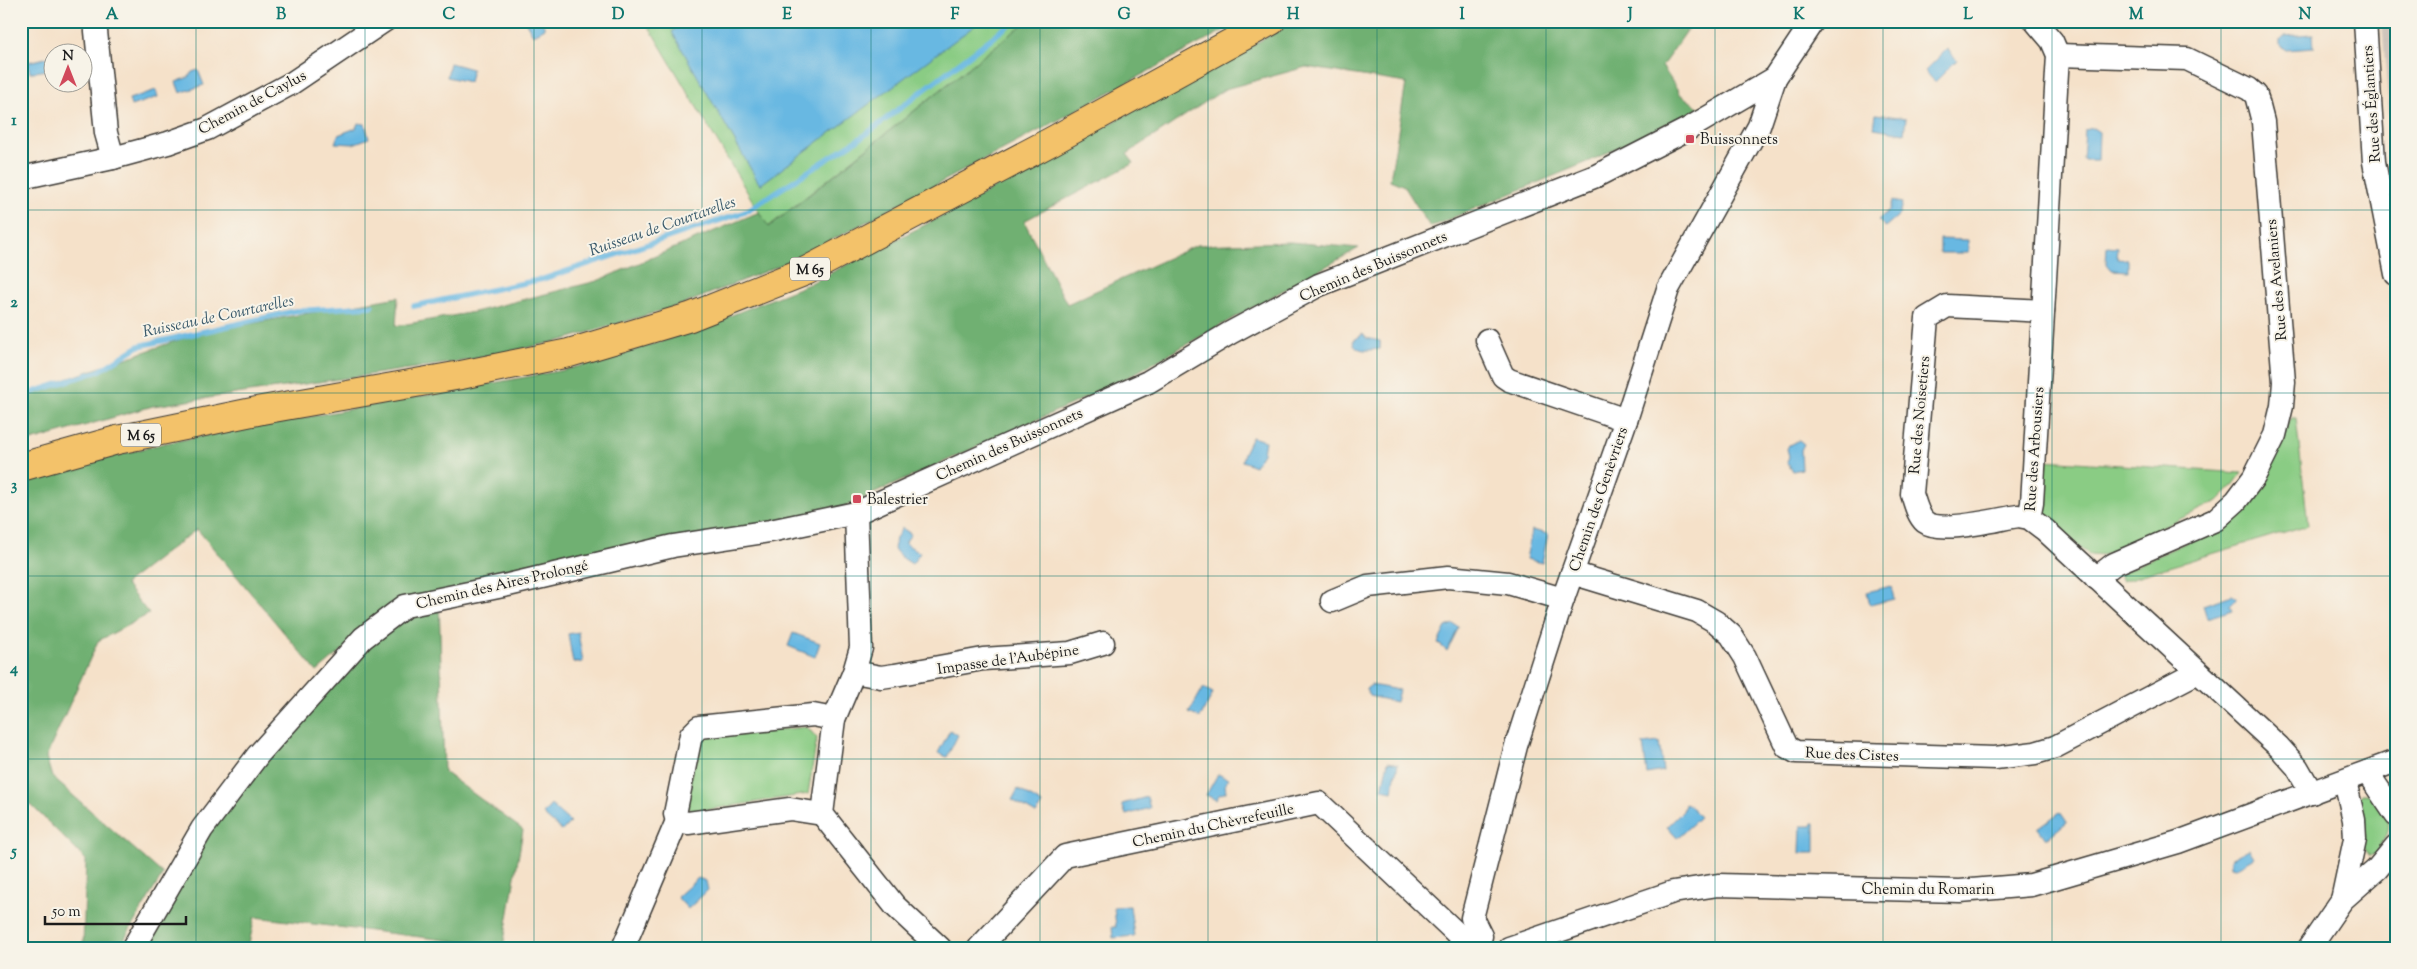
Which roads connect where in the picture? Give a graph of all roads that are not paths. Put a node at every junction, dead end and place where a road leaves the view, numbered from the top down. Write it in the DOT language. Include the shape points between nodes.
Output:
graph roads {
  1 [pos="94,21"];
  2 [pos="384,21"];
  3 [pos="1271,21"];
  4 [pos="1813,21"];
  5 [pos="2035,21"];
  6 [pos="2365,21"];
  7 [pos="2058,55"];
  8 [pos="1775,78"];
  9 [pos="113,158"];
  10 [pos="21,178"];
  11 [pos="2396,274"];
  12 [pos="2043,311"];
  13 [pos="1487,340"];
  14 [pos="262,410"];
  15 [pos="1626,420"];
  16 [pos="21,453"];
  17 [pos="21,467"];
  18 [pos="856,513"];
  19 [pos="2029,518"];
  20 [pos="1572,574"];
  21 [pos="2096,578"];
  22 [pos="1563,599"];
  23 [pos="1332,601"];
  24 [pos="1103,643"];
  25 [pos="854,672"];
  26 [pos="2196,672"];
  27 [pos="834,719"];
  28 [pos="2396,761"];
  29 [pos="2367,772"];
  30 [pos="2345,781"];
  31 [pos="2312,794"];
  32 [pos="822,814"];
  33 [pos="2396,815"];
  34 [pos="677,821"];
  35 [pos="2396,846"];
  36 [pos="2342,900"];
  37 [pos="1477,939"];
  38 [pos="133,948"];
  39 [pos="623,948"];
  40 [pos="940,948"];
  41 [pos="979,948"];
  42 [pos="1509,948"];
  43 [pos="2309,948"];
  1 -- 9 [label="street" via="106,133"];
  2 -- 9 [label="street, Chemin de Caylus" via="292,84 207,129 168,144"];
  3 -- 14 [label="main road, M 65" via="806,271 690,317 569,353"];
  4 -- 8 [label="street, Chemin des Buissonnets"];
  5 -- 7 [label="street" via="2052,41"];
  6 -- 11 [label="street, Rue des Églantiers" via="2374,162"];
  7 -- 12 [label="street, Rue des Arbousiers"];
  7 -- 21 [label="street, Rue des Avelaniers" via="2187,59 2256,95 2263,122 2284,382 2275,435 2254,477 2236,501 2215,520 2114,564"];
  8 -- 15 [label="street, Chemin des Genèvriers" via="1759,126 1668,289"];
  8 -- 18 [label="street, Chemin des Buissonnets" via="1688,129 1596,176 1319,285 1148,382"];
  9 -- 10 [label="street, Chemin de Caylus"];
  12 -- 19 [label="street, Rue des Arbousiers"];
  12 -- 19 [label="street, Rue des Noisetiers" via="1947,306 1927,318 1912,494 1918,512 1926,522 1941,528 2018,516"];
  13 -- 15 [label="street" via="1509,380"];
  14 -- 16 [label="main road, M 65" via="166,416 119,424"];
  14 -- 17 [label="main road, M 65" via="117,440"];
  15 -- 20 [label="street, Chemin des Genèvriers"];
  18 -- 25 [label="street" via="861,648"];
  18 -- 38 [label="street, Chemin des Aires Prolongé" via="673,546 405,606 363,638 258,755 202,829"];
  19 -- 21 [label="street, Rue des Arbousiers"];
  20 -- 22 [label="street, Chemin des Genèvriers"];
  20 -- 26 [label="street, Rue des Cistes" via="1697,611 1716,622 1731,635 1745,657 1787,747 1796,752 1995,758 2035,753 2055,747"];
  21 -- 26 [label="street, Rue des Arbousiers"];
  22 -- 23 [label="street" via="1508,583 1448,577 1368,586"];
  22 -- 37 [label="street, Chemin des Genèvriers" via="1516,746"];
  24 -- 25 [label="street, Impasse de l'Aubépine" via="1070,653 983,659 881,677"];
  25 -- 27 [label="street"];
  26 -- 31 [label="street, Rue des Arbousiers" via="2279,747 2297,767"];
  27 -- 32 [label="street"];
  27 -- 34 [label="street" via="813,715 699,727 691,735 675,814"];
  28 -- 29 [label="street, Chemin du Romarin"];
  29 -- 30 [label="street, Chemin du Romarin"];
  29 -- 33 [label="street"];
  30 -- 31 [label="street, Chemin du Romarin"];
  30 -- 36 [label="street" via="2354,820 2354,839"];
  31 -- 42 [label="street, Chemin du Romarin" via="2178,842 2031,885 1960,891 1697,887 1672,892"];
  32 -- 34 [label="street" via="790,809 688,823"];
  32 -- 40 [label="street" via="895,906"];
  34 -- 39 [label="street"];
  35 -- 36 [label="street" via="2377,869"];
  36 -- 43 [label="street"];
  37 -- 41 [label="street, Chemin du Chèvrefeuille" via="1440,919 1318,803 1066,856"];
}
